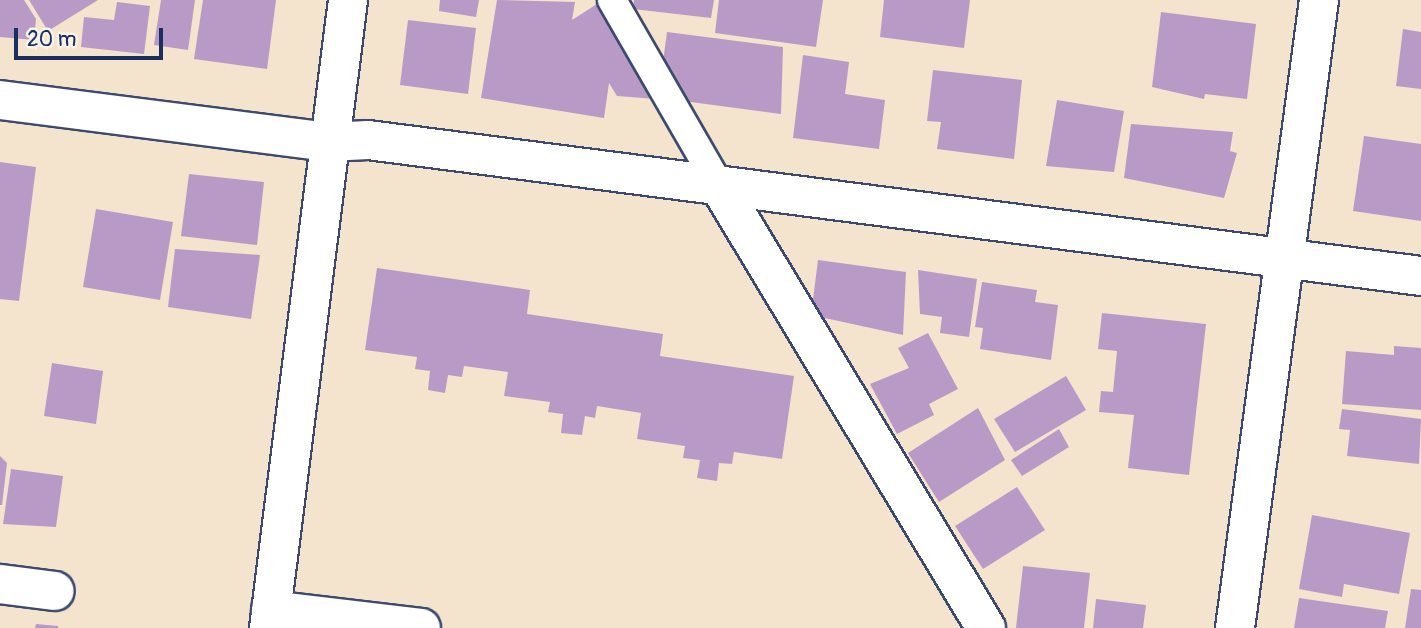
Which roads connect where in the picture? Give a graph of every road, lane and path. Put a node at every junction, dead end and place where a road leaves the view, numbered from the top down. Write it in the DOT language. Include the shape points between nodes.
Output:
graph roads {
  1 [pos="348,0"];
  2 [pos="612,0"];
  3 [pos="1312,1"];
  4 [pos="0,100"];
  5 [pos="329,142"];
  6 [pos="720,187"];
  7 [pos="1285,257"];
  8 [pos="1421,276"];
  9 [pos="0,583"];
  10 [pos="55,591"];
  11 [pos="270,619"];
  12 [pos="421,628"];
  13 [pos="986,628"];
  14 [pos="1235,628"];
  1 -- 5 [label="street"];
  2 -- 6 [label="lane"];
  3 -- 7 [label="street"];
  4 -- 5 [label="street"];
  5 -- 6 [label="street" via="368,141"];
  5 -- 11 [label="street"];
  6 -- 7 [label="street"];
  6 -- 13 [label="street"];
  7 -- 8 [label="street"];
  7 -- 14 [label="street"];
  9 -- 10 [label="street"];
  11 -- 12 [label="street"];
}
